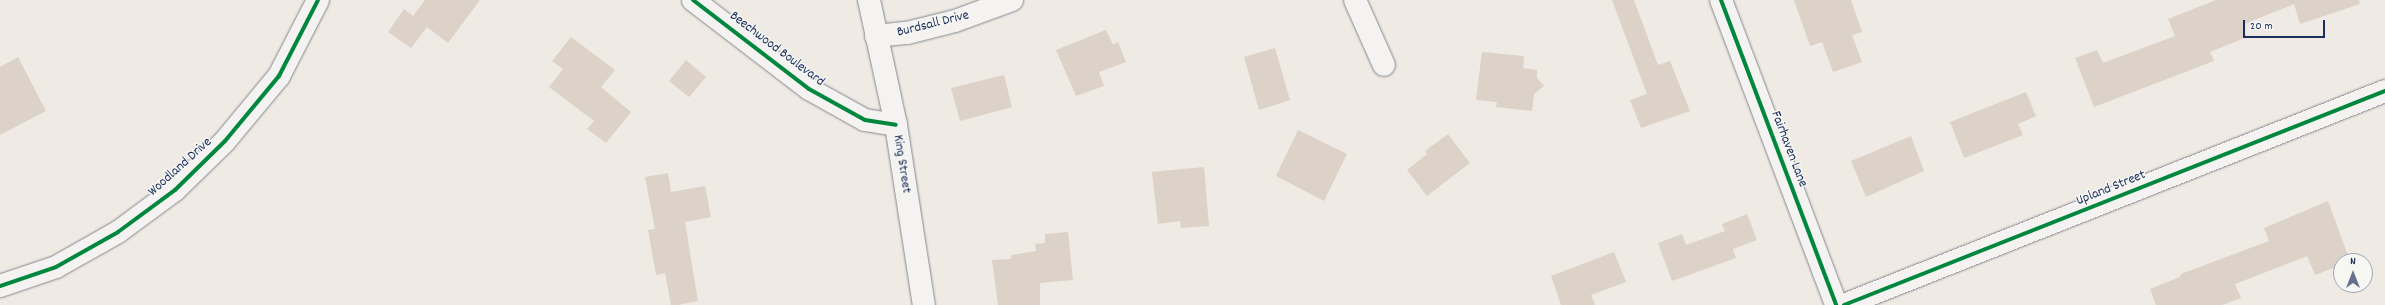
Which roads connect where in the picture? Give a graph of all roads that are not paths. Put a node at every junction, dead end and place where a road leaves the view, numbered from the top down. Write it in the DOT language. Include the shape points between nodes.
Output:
graph roads {
  1 [pos="318,0"];
  2 [pos="694,0"];
  3 [pos="870,0"];
  4 [pos="1012,0"];
  5 [pos="1355,0"];
  6 [pos="1721,0"];
  7 [pos="876,36"];
  8 [pos="1384,65"];
  9 [pos="2385,91"];
  10 [pos="896,125"];
  11 [pos="0,286"];
  12 [pos="924,305"];
  13 [pos="1836,305"];
  14 [pos="1844,305"];
  1 -- 11 [label="street, Woodland Drive" via="279,76 225,141 175,190 118,232 56,267"];
  2 -- 10 [label="street, Beechwood Boulevard" via="809,89 865,120"];
  3 -- 7 [label="street, King Street"];
  4 -- 7 [label="street, Burdsall Drive" via="921,30"];
  5 -- 8 [label="street"];
  6 -- 13 [label="street, Fairhaven Lane"];
  7 -- 10 [label="street, King Street"];
  9 -- 14 [label="street, Upland Street"];
  10 -- 12 [label="street, King Street"];
}
